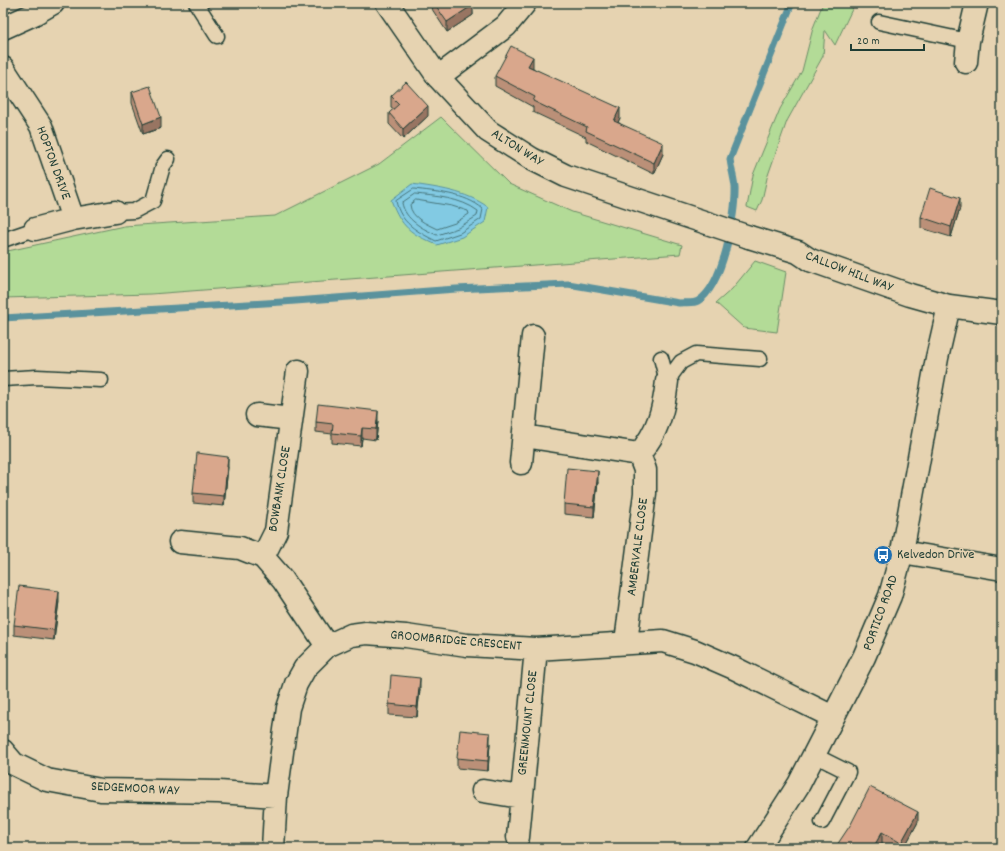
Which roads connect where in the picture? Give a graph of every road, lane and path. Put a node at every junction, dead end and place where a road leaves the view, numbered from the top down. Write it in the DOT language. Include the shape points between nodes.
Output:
graph roads {
  1 [pos="53,3"];
  2 [pos="196,3"];
  3 [pos="387,3"];
  4 [pos="525,3"];
  5 [pos="976,3"];
  6 [pos="879,22"];
  7 [pos="3,28"];
  8 [pos="217,36"];
  9 [pos="967,51"];
  10 [pos="3,68"];
  11 [pos="438,77"];
  12 [pos="168,159"];
  13 [pos="115,212"];
  14 [pos="73,219"];
  15 [pos="698,220"];
  16 [pos="35,229"];
  17 [pos="3,240"];
  18 [pos="949,306"];
  19 [pos="1002,313"];
  20 [pos="533,336"];
  21 [pos="661,358"];
  22 [pos="760,360"];
  23 [pos="298,371"];
  24 [pos="3,379"];
  25 [pos="101,380"];
  26 [pos="667,381"];
  27 [pos="258,415"];
  28 [pos="291,419"];
  29 [pos="524,436"];
  30 [pos="639,454"];
  31 [pos="521,463"];
  32 [pos="180,542"];
  33 [pos="902,552"];
  34 [pos="263,557"];
  35 [pos="1002,569"];
  36 [pos="626,642"];
  37 [pos="327,646"];
  38 [pos="536,648"];
  39 [pos="833,717"];
  40 [pos="3,751"];
  41 [pos="814,755"];
  42 [pos="483,791"];
  43 [pos="276,796"];
  44 [pos="521,797"];
  45 [pos="822,822"];
  46 [pos="518,837"];
  47 [pos="273,848"];
  48 [pos="758,848"];
  1 -- 7 [label="street"];
  2 -- 8 [label="lane"];
  3 -- 11 [label="street, ALTON WAY"];
  4 -- 11 [label="street" via="506,26"];
  5 -- 9 [label="street"];
  6 -- 9 [label="lane"];
  10 -- 14 [label="street, HOPTON DRIVE" via="41,126"];
  11 -- 15 [label="street, ALTON WAY" via="488,131 532,159 593,186"];
  12 -- 13 [label="lane" via="163,166 153,201 134,211"];
  13 -- 14 [label="street, HOPTON DRIVE"];
  14 -- 16 [label="street, HOPTON DRIVE"];
  15 -- 18 [label="street, CALLOW HILL WAY" via="798,252 810,260 910,295"];
  16 -- 17 [label="lane, HOPTON DRIVE"];
  18 -- 19 [label="street, CALLOW HILL WAY"];
  18 -- 33 [label="street, PORTICO ROAD" via="937,358"];
  20 -- 29 [label="street"];
  21 -- 26 [label="lane"];
  22 -- 26 [label="lane" via="696,354 681,362"];
  23 -- 28 [label="street, BOWBANK CLOSE"];
  24 -- 25 [label="lane" via="37,376"];
  26 -- 30 [label="street" via="664,409 650,442"];
  27 -- 28 [label="street"];
  28 -- 34 [label="street, BOWBANK CLOSE" via="276,531"];
  29 -- 30 [label="street"];
  29 -- 31 [label="street"];
  30 -- 36 [label="street, AMBERVALE CLOSE" via="645,470 645,493"];
  32 -- 34 [label="street" via="240,548"];
  33 -- 35 [label="street"];
  33 -- 39 [label="street, PORTICO ROAD" via="880,624"];
  34 -- 37 [label="street" via="283,580"];
  36 -- 38 [label="street, GROOMBRIDGE CRESCENT"];
  36 -- 39 [label="street, GROOMBRIDGE CRESCENT" via="662,641 695,651"];
  37 -- 38 [label="street, GROOMBRIDGE CRESCENT" via="351,635 366,633 467,645"];
  37 -- 43 [label="street, GROOMBRIDGE CRESCENT" via="305,668 296,684 288,708"];
  38 -- 44 [label="street, GREENMOUNT CLOSE"];
  39 -- 41 [label="street, PORTICO ROAD"];
  40 -- 43 [label="street, SEDGEMOOR WAY" via="14,764 47,780 101,790 219,792"];
  41 -- 45 [label="lane" via="848,772"];
  41 -- 48 [label="street, PORTICO ROAD" via="799,784"];
  42 -- 44 [label="street, GREENMOUNT CLOSE"];
  43 -- 47 [label="street, GROOMBRIDGE CRESCENT"];
  44 -- 46 [label="street, GREENMOUNT CLOSE"];
}
